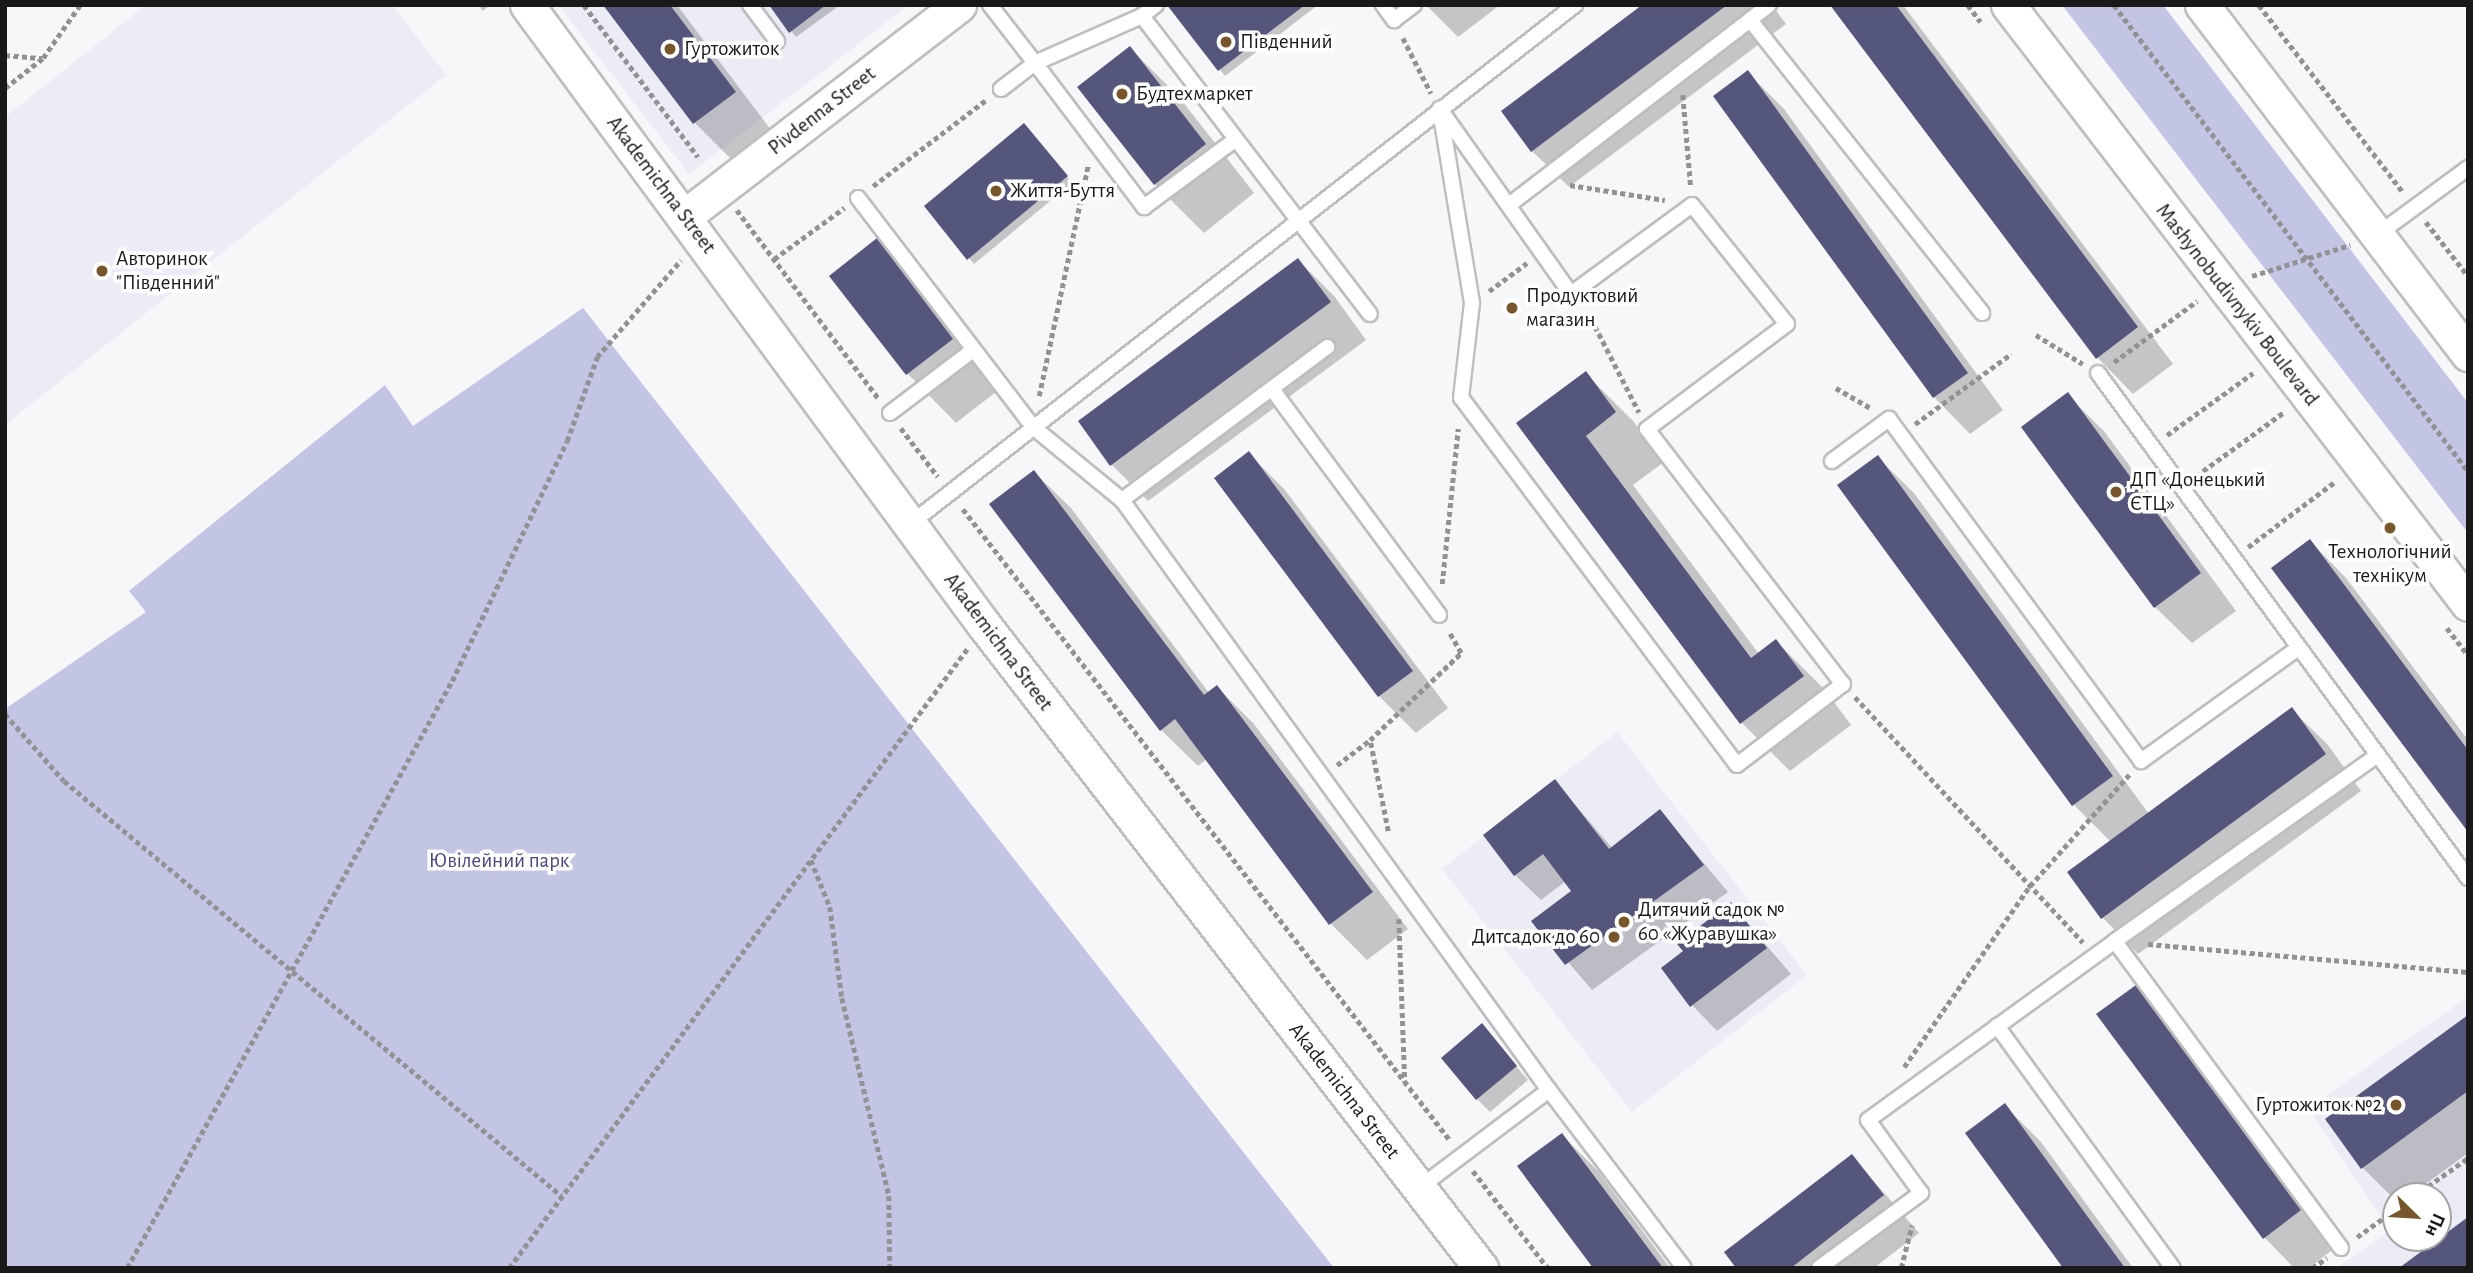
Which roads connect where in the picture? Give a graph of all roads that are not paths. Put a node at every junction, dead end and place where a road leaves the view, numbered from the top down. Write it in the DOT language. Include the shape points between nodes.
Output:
graph roads {
  1 [pos="527,5"];
  2 [pos="750,5"];
  3 [pos="959,5"];
  4 [pos="990,5"];
  5 [pos="1156,5"];
  6 [pos="1383,5"];
  7 [pos="1414,5"];
  8 [pos="1547,5"];
  9 [pos="1575,5"];
  10 [pos="1769,5"];
  11 [pos="2008,5"];
  12 [pos="2202,5"];
  13 [pos="1142,16"];
  14 [pos="1558,18"];
  15 [pos="1751,20"];
  16 [pos="777,41"];
  17 [pos="1035,63"];
  18 [pos="1001,89"];
  19 [pos="1440,109"];
  20 [pos="1235,140"];
  21 [pos="2468,168"];
  22 [pos="858,198"];
  23 [pos="1509,205"];
  24 [pos="1296,221"];
  25 [pos="693,227"];
  26 [pos="2377,234"];
  27 [pos="1982,313"];
  28 [pos="1370,314"];
  29 [pos="1326,347"];
  30 [pos="973,350"];
  31 [pos="2468,354"];
  32 [pos="2098,373"];
  33 [pos="1272,389"];
  34 [pos="890,413"];
  35 [pos="1033,427"];
  36 [pos="1832,461"];
  37 [pos="1122,500"];
  38 [pos="910,524"];
  39 [pos="2468,604"];
  40 [pos="1438,615"];
  41 [pos="2298,648"];
  42 [pos="2378,755"];
  43 [pos="2468,878"];
  44 [pos="2115,941"];
  45 [pos="1997,1026"];
  46 [pos="1549,1090"];
  47 [pos="1419,1188"];
  48 [pos="2341,1248"];
  49 [pos="1481,1268"];
  50 [pos="1684,1268"];
  51 [pos="1819,1268"];
  52 [pos="2173,1268"];
  1 -- 25 [label="street, Akademichna Street"];
  2 -- 16 [label="lane"];
  3 -- 25 [label="street, Pivdenna Street"];
  4 -- 17 [label="lane"];
  5 -- 13 [label="lane"];
  6 -- 7 [label="lane" via="1394,20"];
  8 -- 14 [label="lane"];
  9 -- 14 [label="lane"];
  10 -- 15 [label="lane"];
  11 -- 39 [label="street, Mashynobudivnykiv Boulevard"];
  12 -- 26 [label="street"];
  13 -- 17 [label="lane"];
  13 -- 20 [label="lane"];
  14 -- 19 [label="lane"];
  15 -- 23 [label="lane"];
  15 -- 27 [label="lane"];
  17 -- 18 [label="lane"];
  17 -- 20 [label="lane" via="1144,207"];
  19 -- 23 [label="lane"];
  19 -- 23 [label="lane" via="1472,303 1461,398 1737,765 1843,684 1647,429 1787,324 1692,205 1571,294"];
  19 -- 24 [label="lane"];
  20 -- 24 [label="lane"];
  21 -- 26 [label="lane"];
  22 -- 30 [label="lane"];
  24 -- 28 [label="lane"];
  24 -- 35 [label="lane"];
  25 -- 38 [label="street, Akademichna Street"];
  26 -- 31 [label="street"];
  29 -- 33 [label="lane"];
  30 -- 34 [label="lane"];
  30 -- 35 [label="lane"];
  32 -- 41 [label="lane"];
  33 -- 37 [label="lane"];
  33 -- 40 [label="lane"];
  35 -- 37 [label="lane"];
  35 -- 38 [label="lane"];
  36 -- 41 [label="lane" via="1889,419 2141,761"];
  37 -- 46 [label="lane"];
  38 -- 47 [label="street, Akademichna Street"];
  41 -- 42 [label="lane"];
  42 -- 43 [label="lane"];
  42 -- 44 [label="lane"];
  44 -- 45 [label="lane"];
  44 -- 48 [label="lane"];
  45 -- 51 [label="lane" via="1868,1120 1921,1193"];
  45 -- 52 [label="lane"];
  46 -- 47 [label="lane"];
  46 -- 50 [label="lane"];
  47 -- 49 [label="street, Akademichna Street"];
}
